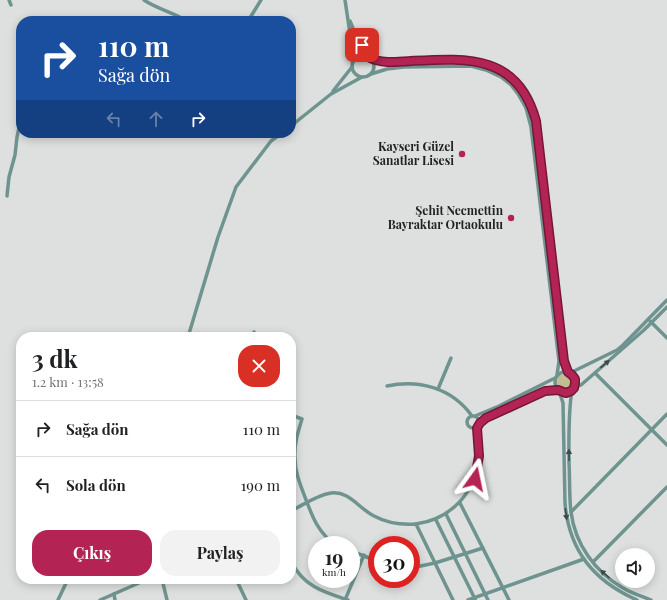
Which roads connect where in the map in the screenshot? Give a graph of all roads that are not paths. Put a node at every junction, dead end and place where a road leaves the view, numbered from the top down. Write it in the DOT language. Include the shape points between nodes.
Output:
graph roads {
  1 [pos="9,0"];
  2 [pos="144,0"];
  3 [pos="261,0"];
  4 [pos="345,0"];
  5 [pos="10,5"];
  6 [pos="346,8"];
  7 [pos="179,16"];
  8 [pos="251,16"];
  9 [pos="369,58"];
  10 [pos="353,63"];
  11 [pos="352,67"];
  12 [pos="371,74"];
  13 [pos="362,77"];
  14 [pos="331,94"];
  15 [pos="296,122"];
  16 [pos="17,138"];
  17 [pos="275,138"];
  18 [pos="7,196"];
  19 [pos="667,300"];
  20 [pos="667,307"];
  21 [pos="648,319"];
  22 [pos="651,322"];
  23 [pos="190,332"];
  24 [pos="667,337"];
  25 [pos="451,358"];
  26 [pos="569,373"];
  27 [pos="595,373"];
  28 [pos="556,377"];
  29 [pos="386,386"];
  30 [pos="438,388"];
  31 [pos="573,389"];
  32 [pos="559,391"];
  33 [pos="667,414"];
  34 [pos="296,416"];
  35 [pos="473,416"];
  36 [pos="480,423"];
  37 [pos="477,428"];
  38 [pos="652,430"];
  39 [pos="296,441"];
  40 [pos="667,445"];
  41 [pos="296,464"];
  42 [pos="667,487"];
  43 [pos="460,502"];
  44 [pos="307,503"];
  45 [pos="296,508"];
  46 [pos="571,512"];
  47 [pos="446,514"];
  48 [pos="436,520"];
  49 [pos="416,524"];
  50 [pos="325,536"];
  51 [pos="483,548"];
  52 [pos="360,554"];
  53 [pos="465,554"];
  54 [pos="364,555"];
  55 [pos="368,557"];
  56 [pos="454,558"];
  57 [pos="584,559"];
  58 [pos="593,562"];
  59 [pos="435,564"];
  60 [pos="420,566"];
  61 [pos="296,571"];
  62 [pos="66,584"];
  63 [pos="137,584"];
  64 [pos="163,584"];
  65 [pos="238,584"];
  66 [pos="504,589"];
  67 [pos="114,594"];
  68 [pos="485,595"];
  69 [pos="475,599"];
  70 [pos="58,600"];
  71 [pos="100,600"];
  72 [pos="115,600"];
  73 [pos="167,600"];
  74 [pos="245,600"];
  75 [pos="346,600"];
  76 [pos="454,600"];
  77 [pos="468,600"];
  78 [pos="488,600"];
  79 [pos="509,600"];
  80 [pos="637,600"];
  81 [pos="651,600"];
  1 -- 5 [label="street"];
  2 -- 7 [label="street"];
  3 -- 8 [label="street"];
  4 -- 6 [label="street"];
  6 -- 9 [label="street" via="352,27"];
  6 -- 10 [label="street"];
  9 -- 10 [label="street" via="359,56"];
  9 -- 12 [label="street" via="374,65"];
  9 -- 26 [label="street" via="393,62 480,62 508,75 525,94 536,121 564,361"];
  10 -- 11 [label="street"];
  11 -- 13 [label="street" via="355,74"];
  11 -- 14 [label="street"];
  12 -- 13 [label="street"];
  12 -- 28 [label="street" via="404,67 476,67 501,77 522,98 530,120 540,199 559,361"];
  13 -- 14 [label="street"];
  14 -- 15 [label="street"];
  16 -- 18 [label="street"];
  17 -- 23 [label="street" via="236,187"];
  19 -- 21 [label="street"];
  20 -- 22 [label="street"];
  21 -- 22 [label="street"];
  21 -- 26 [label="street" via="620,347"];
  22 -- 24 [label="street"];
  27 -- 22 [label="street, one-way"];
  25 -- 30 [label="street"];
  26 -- 28 [label="street" via="564,372"];
  26 -- 31 [label="street" via="575,379"];
  27 -- 31 [label="street"];
  27 -- 38 [label="street"];
  28 -- 32 [label="street" via="554,384"];
  28 -- 35 [label="street" via="500,406"];
  29 -- 30 [label="street" via="412,383"];
  30 -- 35 [label="street" via="457,400"];
  31 -- 32 [label="street" via="566,393"];
  46 -- 31 [label="street, one-way" via="568,421"];
  32 -- 36 [label="street" via="545,391"];
  32 -- 57 [label="street, one-way" via="563,403 566,511 571,536"];
  33 -- 38 [label="street"];
  34 -- 39 [label="street" via="302,418"];
  35 -- 36 [label="street" via="478,418"];
  35 -- 37 [label="street" via="468,420 468,425"];
  36 -- 37 [label="street"];
  37 -- 43 [label="street" via="477,470 473,484"];
  38 -- 40 [label="street"];
  38 -- 46 [label="street"];
  41 -- 44 [label="street"];
  42 -- 58 [label="street"];
  43 -- 47 [label="street"];
  43 -- 51 [label="street"];
  44 -- 45 [label="street"];
  44 -- 49 [label="street" via="327,494 341,494 349,496 362,509 378,518"];
  44 -- 50 [label="street" via="318,528"];
  46 -- 58 [label="street" via="579,540"];
  47 -- 48 [label="street"];
  47 -- 53 [label="street"];
  48 -- 49 [label="street"];
  48 -- 56 [label="street"];
  49 -- 59 [label="street"];
  51 -- 53 [label="street"];
  51 -- 66 [label="street"];
  52 -- 54 [label="street"];
  53 -- 56 [label="street"];
  53 -- 68 [label="street"];
  54 -- 55 [label="street"];
  54 -- 75 [label="street"];
  56 -- 59 [label="street"];
  56 -- 69 [label="street"];
  57 -- 66 [label="street"];
  57 -- 80 [label="street" via="605,582"];
  81 -- 58 [label="street, one-way" via="615,583"];
  59 -- 60 [label="street"];
  59 -- 76 [label="street"];
  61 -- 75 [label="street" via="312,586"];
  62 -- 70 [label="street"];
  63 -- 67 [label="street"];
  64 -- 73 [label="street"];
  65 -- 74 [label="street"];
  66 -- 68 [label="street"];
  66 -- 79 [label="street"];
  67 -- 71 [label="street"];
  67 -- 72 [label="street"];
  68 -- 69 [label="street"];
  68 -- 78 [label="street"];
  69 -- 77 [label="street"];
}
